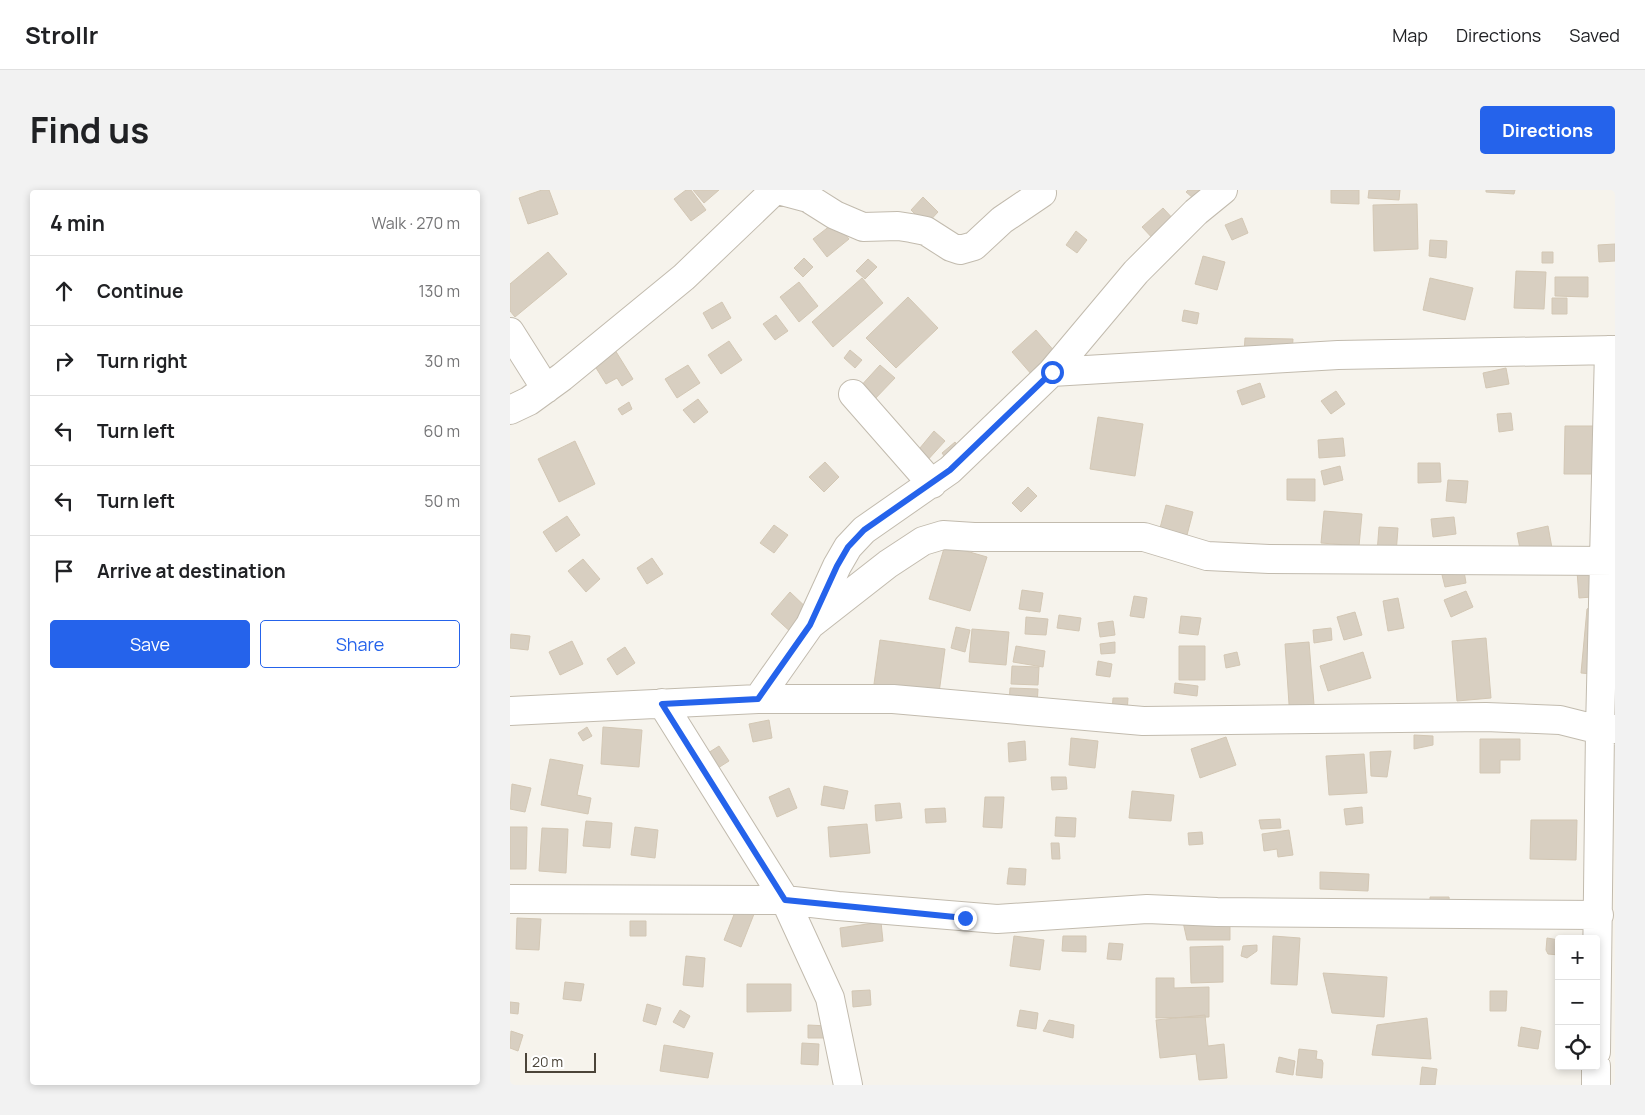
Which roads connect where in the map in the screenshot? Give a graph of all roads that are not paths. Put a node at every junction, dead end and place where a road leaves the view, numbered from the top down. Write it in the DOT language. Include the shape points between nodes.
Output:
graph roads {
  1 [pos="776,190"];
  2 [pos="1223,190"];
  3 [pos="1042,193"];
  4 [pos="510,332"];
  5 [pos="1612,350"];
  6 [pos="1052,372"];
  7 [pos="546,389"];
  8 [pos="853,394"];
  9 [pos="510,410"];
  10 [pos="932,484"];
  11 [pos="1610,562"];
  12 [pos="810,625"];
  13 [pos="758,699"];
  14 [pos="662,704"];
  15 [pos="510,711"];
  16 [pos="1608,729"];
  17 [pos="510,899"];
  18 [pos="785,900"];
  19 [pos="1599,915"];
  20 [pos="1597,1025"];
  21 [pos="1596,1070"];
  22 [pos="848,1085"];
  23 [pos="1596,1085"];
  1 -- 3 [label="street" via="808,198 863,227 898,226 926,231 960,250 974,246 1002,220"];
  1 -- 7 [label="street" via="684,277"];
  2 -- 6 [label="street" via="1196,212 1136,272"];
  4 -- 7 [label="street"];
  5 -- 6 [label="street" via="1338,355"];
  5 -- 11 [label="street"];
  6 -- 10 [label="street"];
  7 -- 9 [label="street"];
  8 -- 10 [label="street"];
  10 -- 12 [label="street" via="864,530 848,547"];
  11 -- 12 [label="street" via="1269,559 1207,556 1144,538 943,535 923,541 888,564"];
  11 -- 16 [label="street"];
  12 -- 13 [label="street"];
  13 -- 14 [label="street"];
  13 -- 16 [label="street" via="894,699 1143,721 1467,718 1560,720"];
  14 -- 15 [label="street"];
  14 -- 18 [label="street"];
  16 -- 19 [label="street"];
  17 -- 18 [label="street"];
  18 -- 19 [label="street" via="997,919 1147,909"];
  18 -- 22 [label="street" via="830,998"];
  19 -- 20 [label="street"];
  21 -- 23 [label="street"];
}
